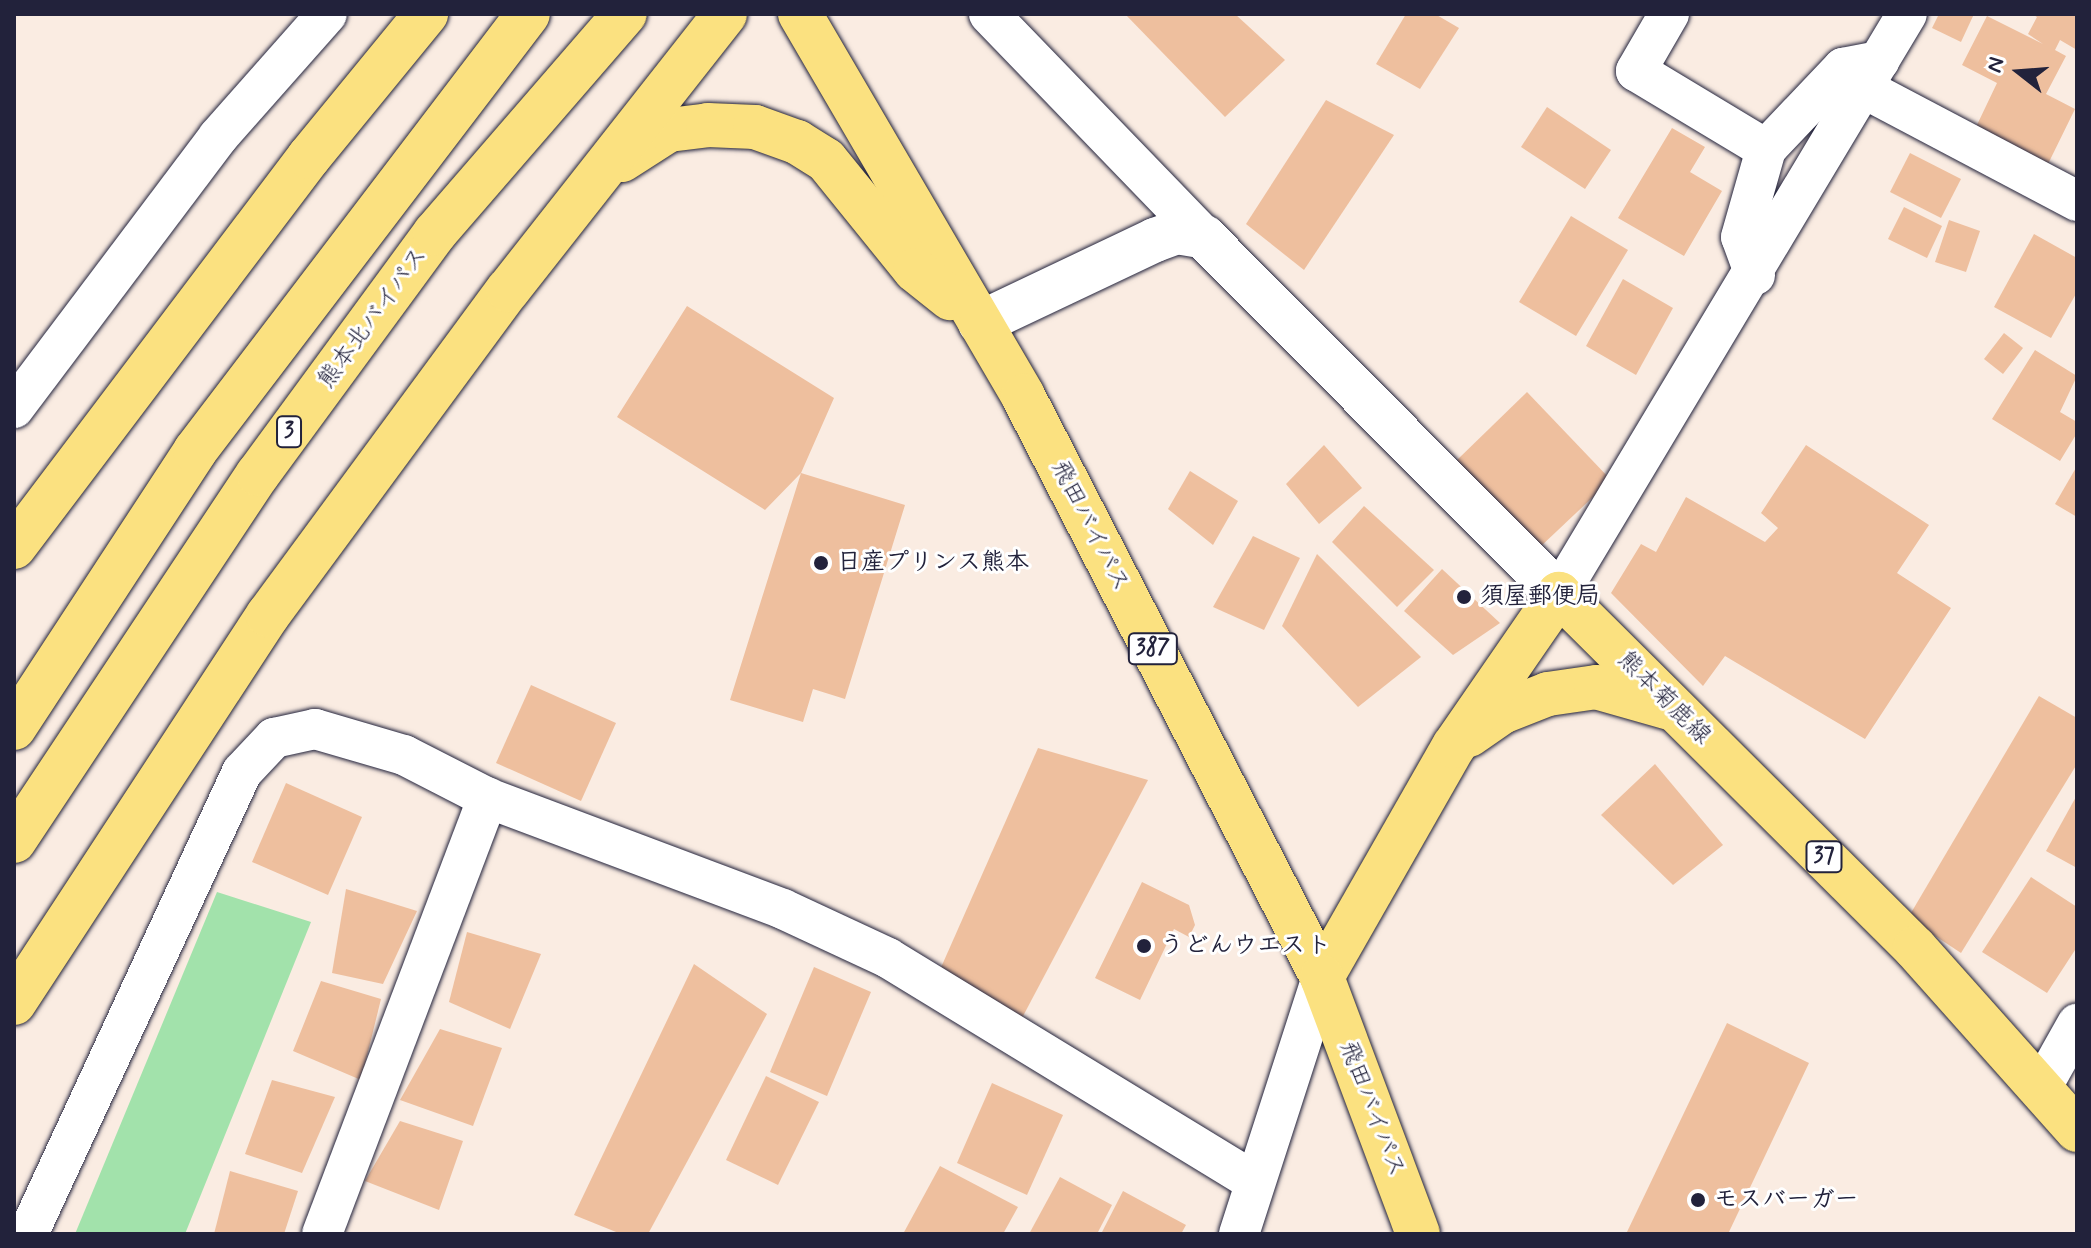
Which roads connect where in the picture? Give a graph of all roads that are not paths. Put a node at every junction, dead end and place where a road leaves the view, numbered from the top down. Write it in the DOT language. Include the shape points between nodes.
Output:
graph roads {
  1 [pos="327,14"];
  2 [pos="426,14"];
  3 [pos="528,14"];
  4 [pos="625,14"];
  5 [pos="725,14"];
  6 [pos="800,14"];
  7 [pos="989,14"];
  8 [pos="1669,14"];
  9 [pos="1907,14"];
  10 [pos="1871,74"];
  11 [pos="1766,149"];
  12 [pos="594,181"];
  13 [pos="2077,201"];
  14 [pos="1204,237"];
  15 [pos="1755,275"];
  16 [pos="980,323"];
  17 [pos="14,408"];
  18 [pos="14,547"];
  19 [pos="1559,594"];
  20 [pos="1678,712"];
  21 [pos="14,728"];
  22 [pos="1454,746"];
  23 [pos="488,798"];
  24 [pos="14,841"];
  25 [pos="1322,977"];
  26 [pos="14,1003"];
  27 [pos="2077,1024"];
  28 [pos="2040,1090"];
  29 [pos="2077,1130"];
  30 [pos="1255,1182"];
  31 [pos="28,1234"];
  32 [pos="322,1234"];
  33 [pos="1239,1234"];
  34 [pos="1418,1234"];
  1 -- 17 [label="street" via="218,137"];
  2 -- 18 [label="main road" via="300,169"];
  3 -- 21 [label="main road" via="195,451"];
  4 -- 24 [label="main road, 熊本北バイパス / 3" via="435,233 268,461"];
  5 -- 12 [label="main road"];
  6 -- 16 [label="main road, 飛田バイパス / 387"];
  7 -- 14 [label="street"];
  8 -- 11 [label="street" via="1636,71"];
  9 -- 10 [label="street"];
  10 -- 11 [label="street" via="1843,68"];
  10 -- 13 [label="street"];
  10 -- 15 [label="street"];
  11 -- 15 [label="street" via="1741,237"];
  12 -- 16 [label="main road" via="669,130 755,127 797,142 826,160 915,270"];
  12 -- 26 [label="main road" via="268,615"];
  14 -- 16 [label="street" via="1177,232 1155,240"];
  14 -- 19 [label="street"];
  15 -- 19 [label="street"];
  16 -- 25 [label="main road, 飛田バイパス / 387"];
  19 -- 20 [label="main road, 熊本菊鹿線 / 37"];
  19 -- 22 [label="main road, 37"];
  20 -- 22 [label="main road, 37" via="1596,687 1548,694 1502,712"];
  20 -- 28 [label="main road, 熊本菊鹿線 / 37" via="1915,948"];
  22 -- 25 [label="main road, 37"];
  23 -- 30 [label="street" via="783,909 888,958"];
  23 -- 31 [label="street" via="404,755 315,729 274,738 242,772"];
  23 -- 32 [label="street"];
  25 -- 30 [label="street"];
  25 -- 34 [label="main road, 飛田バイパス / 387"];
  27 -- 28 [label="street"];
  28 -- 29 [label="main road, 熊本菊鹿線 / 37"];
  30 -- 33 [label="street"];
}
